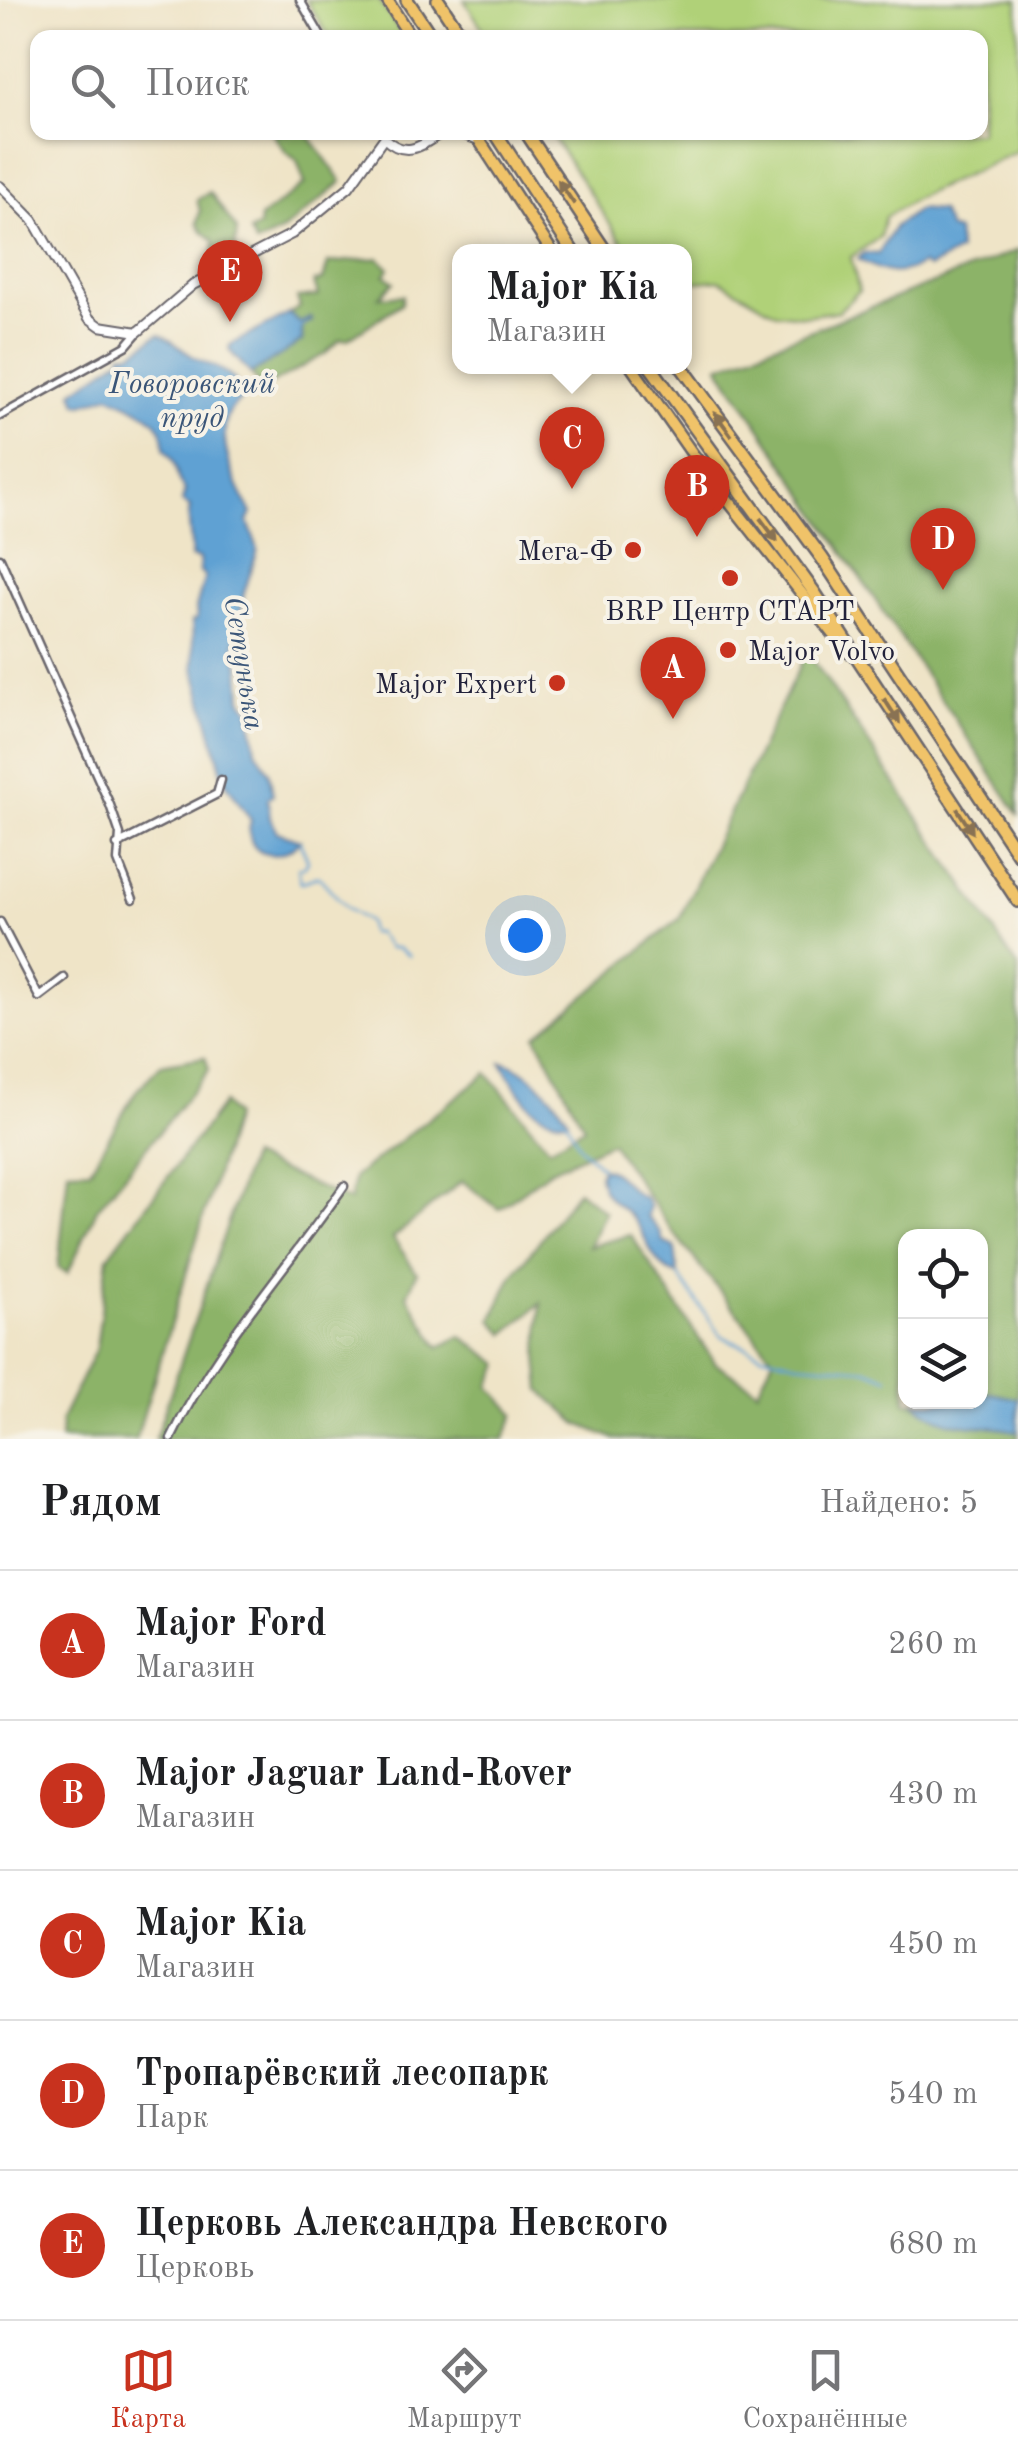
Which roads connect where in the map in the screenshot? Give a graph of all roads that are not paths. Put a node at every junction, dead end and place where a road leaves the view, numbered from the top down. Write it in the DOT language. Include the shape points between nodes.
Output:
graph roads {
  1 [pos="300,0"];
  2 [pos="386,0"];
  3 [pos="407,0"];
  4 [pos="440,0"];
  5 [pos="317,30"];
  6 [pos="407,30"];
  7 [pos="427,30"];
  8 [pos="458,30"];
  9 [pos="379,140"];
  10 [pos="389,140"];
  11 [pos="427,140"];
  12 [pos="480,140"];
  13 [pos="500,140"];
  14 [pos="531,140"];
  15 [pos="0,186"];
  16 [pos="547,244"];
  17 [pos="568,244"];
  18 [pos="601,244"];
  19 [pos="138,332"];
  20 [pos="637,374"];
  21 [pos="656,374"];
  22 [pos="688,374"];
  23 [pos="0,416"];
  24 [pos="0,558"];
  25 [pos="873,682"];
  26 [pos="222,780"];
  27 [pos="117,845"];
  28 [pos="1018,854"];
  29 [pos="133,899"];
  30 [pos="1018,901"];
  31 [pos="0,922"];
  32 [pos="64,978"];
  33 [pos="344,1186"];
  34 [pos="171,1439"];
  1 -- 5 [label="street"];
  2 -- 6 [label="main road"];
  3 -- 7 [label="highway"];
  4 -- 8 [label="highway"];
  9 -- 19 [label="street" via="348,187 292,234 193,286"];
  10 -- 11 [label="street" via="403,150"];
  12 -- 16 [label="main road"];
  13 -- 17 [label="highway"];
  18 -- 14 [label="highway, one-way"];
  15 -- 19 [label="street" via="28,213 89,318"];
  19 -- 23 [label="street" via="126,346"];
  20 -- 25 [label="main road"];
  21 -- 25 [label="highway, one-way"];
  28 -- 22 [label="highway, one-way" via="822,558"];
  24 -- 27 [label="street" via="110,805"];
  25 -- 30 [label="highway, one-way"];
  26 -- 27 [label="street" via="217,794"];
  27 -- 29 [label="street"];
  31 -- 32 [label="street" via="40,996"];
  33 -- 34 [label="street" via="234,1332"];
}
